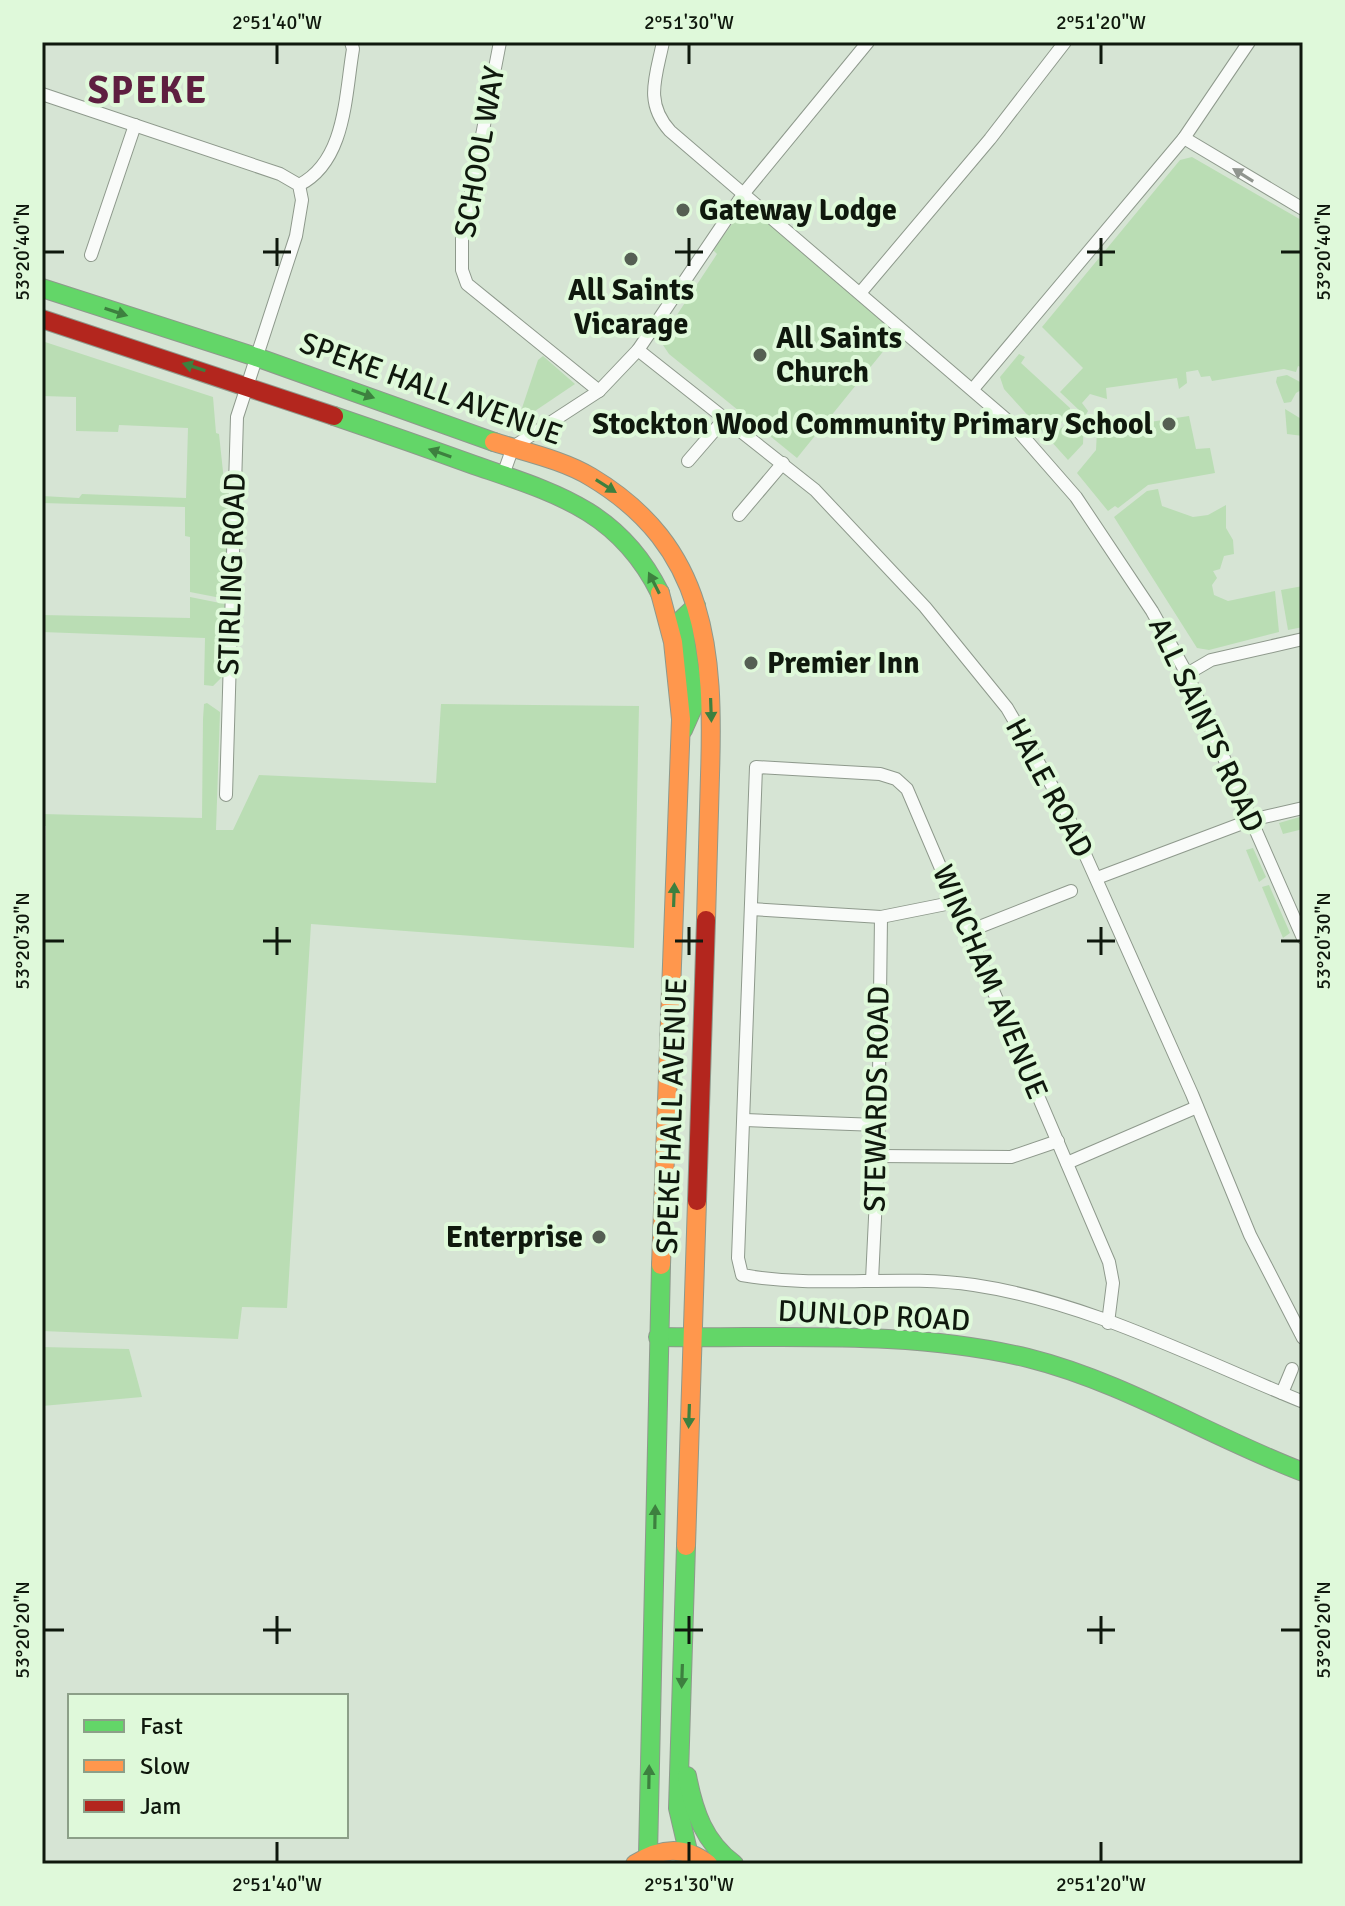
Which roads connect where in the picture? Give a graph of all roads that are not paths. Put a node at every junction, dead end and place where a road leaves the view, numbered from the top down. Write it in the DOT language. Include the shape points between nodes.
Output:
graph roads {
  1 [pos="351,42"];
  2 [pos="500,42"];
  3 [pos="663,42"];
  4 [pos="868,42"];
  5 [pos="1065,42"];
  6 [pos="1249,42"];
  7 [pos="42,94"];
  8 [pos="135,125"];
  9 [pos="1184,138"];
  10 [pos="299,185"];
  11 [pos="744,193"];
  12 [pos="1303,209"];
  13 [pos="91,255"];
  14 [pos="42,288"];
  15 [pos="861,292"];
  16 [pos="42,319"];
  17 [pos="638,350"];
  18 [pos="256,357"];
  19 [pos="247,385"];
  20 [pos="973,389"];
  21 [pos="599,391"];
  22 [pos="726,417"];
  23 [pos="513,447"];
  24 [pos="688,461"];
  25 [pos="783,463"];
  26 [pos="503,475"];
  27 [pos="739,515"];
  28 [pos="696,606"];
  29 [pos="1303,639"];
  30 [pos="1187,674"];
  31 [pos="681,736"];
  32 [pos="226,795"];
  33 [pos="1303,808"];
  34 [pos="1251,820"];
  35 [pos="1097,878"];
  36 [pos="1071,891"];
  37 [pos="956,902"];
  38 [pos="751,909"];
  39 [pos="881,917"];
  40 [pos="969,931"];
  41 [pos="1303,938"];
  42 [pos="1197,1107"];
  43 [pos="745,1120"];
  44 [pos="878,1125"];
  45 [pos="1058,1141"];
  46 [pos="878,1156"];
  47 [pos="1067,1163"];
  48 [pos="872,1280"];
  49 [pos="1108,1323"];
  50 [pos="658,1337"];
  51 [pos="691,1338"];
  52 [pos="1303,1338"];
  53 [pos="1292,1369"];
  54 [pos="1282,1393"];
  55 [pos="1301,1401"];
  56 [pos="1303,1472"];
  57 [pos="681,1713"];
  58 [pos="688,1851"];
  59 [pos="641,1859"];
  60 [pos="708,1864"];
  61 [pos="734,1864"];
  1 -- 10 [label="street" via="338,136 315,177"];
  2 -- 21 [label="street, SCHOOL WAY" via="462,239 462,270 476,294"];
  3 -- 11 [label="street, ALL SAINTS ROAD" via="653,95 657,116"];
  4 -- 11 [label="street"];
  5 -- 15 [label="street"];
  6 -- 9 [label="street"];
  7 -- 8 [label="street"];
  8 -- 10 [label="street"];
  8 -- 13 [label="street"];
  12 -- 9 [label="street, one-way"];
  9 -- 20 [label="street"];
  10 -- 18 [label="street, STIRLING ROAD" via="300,220"];
  11 -- 15 [label="street, ALL SAINTS ROAD"];
  11 -- 17 [label="street"];
  14 -- 18 [label="street, SPEKE HALL AVENUE, one-way"];
  15 -- 20 [label="street, ALL SAINTS ROAD"];
  19 -- 16 [label="street, SPEKE HALL AVENUE, one-way"];
  17 -- 21 [label="street"];
  17 -- 22 [label="street, HALE ROAD"];
  18 -- 19 [label="street, STIRLING ROAD"];
  18 -- 23 [label="street, SPEKE HALL AVENUE, one-way"];
  26 -- 19 [label="street, SPEKE HALL AVENUE, one-way"];
  19 -- 32 [label="street, STIRLING ROAD" via="237,417"];
  20 -- 30 [label="street, ALL SAINTS ROAD" via="1014,426 1076,497"];
  21 -- 23 [label="street"];
  22 -- 24 [label="street"];
  22 -- 25 [label="street, HALE ROAD"];
  23 -- 26 [label="street"];
  23 -- 28 [label="street, SPEKE HALL AVENUE, one-way" via="588,475 617,492 648,522 688,581"];
  25 -- 27 [label="street"];
  25 -- 35 [label="street, HALE ROAD" via="854,528 1007,708 1063,805"];
  31 -- 26 [label="street, SPEKE HALL AVENUE, one-way" via="674,646 662,597 648,571 627,541 578,502 544,485"];
  28 -- 31 [label="street" via="682,619 695,703"];
  28 -- 51 [label="street, SPEKE HALL AVENUE, one-way" via="707,640 712,717"];
  29 -- 30 [label="street" via="1211,660"];
  30 -- 34 [label="street, ALL SAINTS ROAD"];
  50 -- 31 [label="street, SPEKE HALL AVENUE, one-way"];
  33 -- 34 [label="street"];
  34 -- 35 [label="street"];
  34 -- 41 [label="street, ALL SAINTS ROAD"];
  35 -- 42 [label="street, HALE ROAD"];
  36 -- 40 [label="street"];
  37 -- 38 [label="street, WINCHAM AVENUE" via="907,789 896,779 756,767"];
  37 -- 39 [label="street"];
  37 -- 40 [label="street, WINCHAM AVENUE"];
  38 -- 39 [label="street"];
  38 -- 43 [label="street"];
  39 -- 44 [label="street, STEWARDS ROAD"];
  40 -- 45 [label="street, WINCHAM AVENUE"];
  42 -- 47 [label="street"];
  42 -- 52 [label="street, HALE ROAD" via="1250,1235"];
  43 -- 44 [label="street"];
  43 -- 48 [label="street" via="738,1258 742,1275"];
  44 -- 46 [label="street, STEWARDS ROAD"];
  45 -- 46 [label="street" via="1011,1157"];
  45 -- 47 [label="street, WINCHAM AVENUE"];
  46 -- 48 [label="street, STEWARDS ROAD"];
  47 -- 49 [label="street, WINCHAM AVENUE" via="1109,1262 1113,1283"];
  48 -- 49 [label="street" via="1012,1291 1049,1299"];
  49 -- 54 [label="street"];
  50 -- 51 [label="street, DUNLOP ROAD"];
  59 -- 50 [label="street, SPEKE HALL AVENUE, one-way"];
  51 -- 56 [label="street, DUNLOP ROAD" via="918,1341 1029,1358"];
  51 -- 57 [label="street, SPEKE HALL AVENUE, one-way"];
  53 -- 54 [label="street"];
  54 -- 55 [label="street"];
  57 -- 58 [label="street, SPEKE HALL AVENUE" via="678,1808"];
  57 -- 61 [label="street" via="696,1818 709,1841"];
  58 -- 59 [label="street" via="667,1849"];
  58 -- 60 [label="street"];
}
